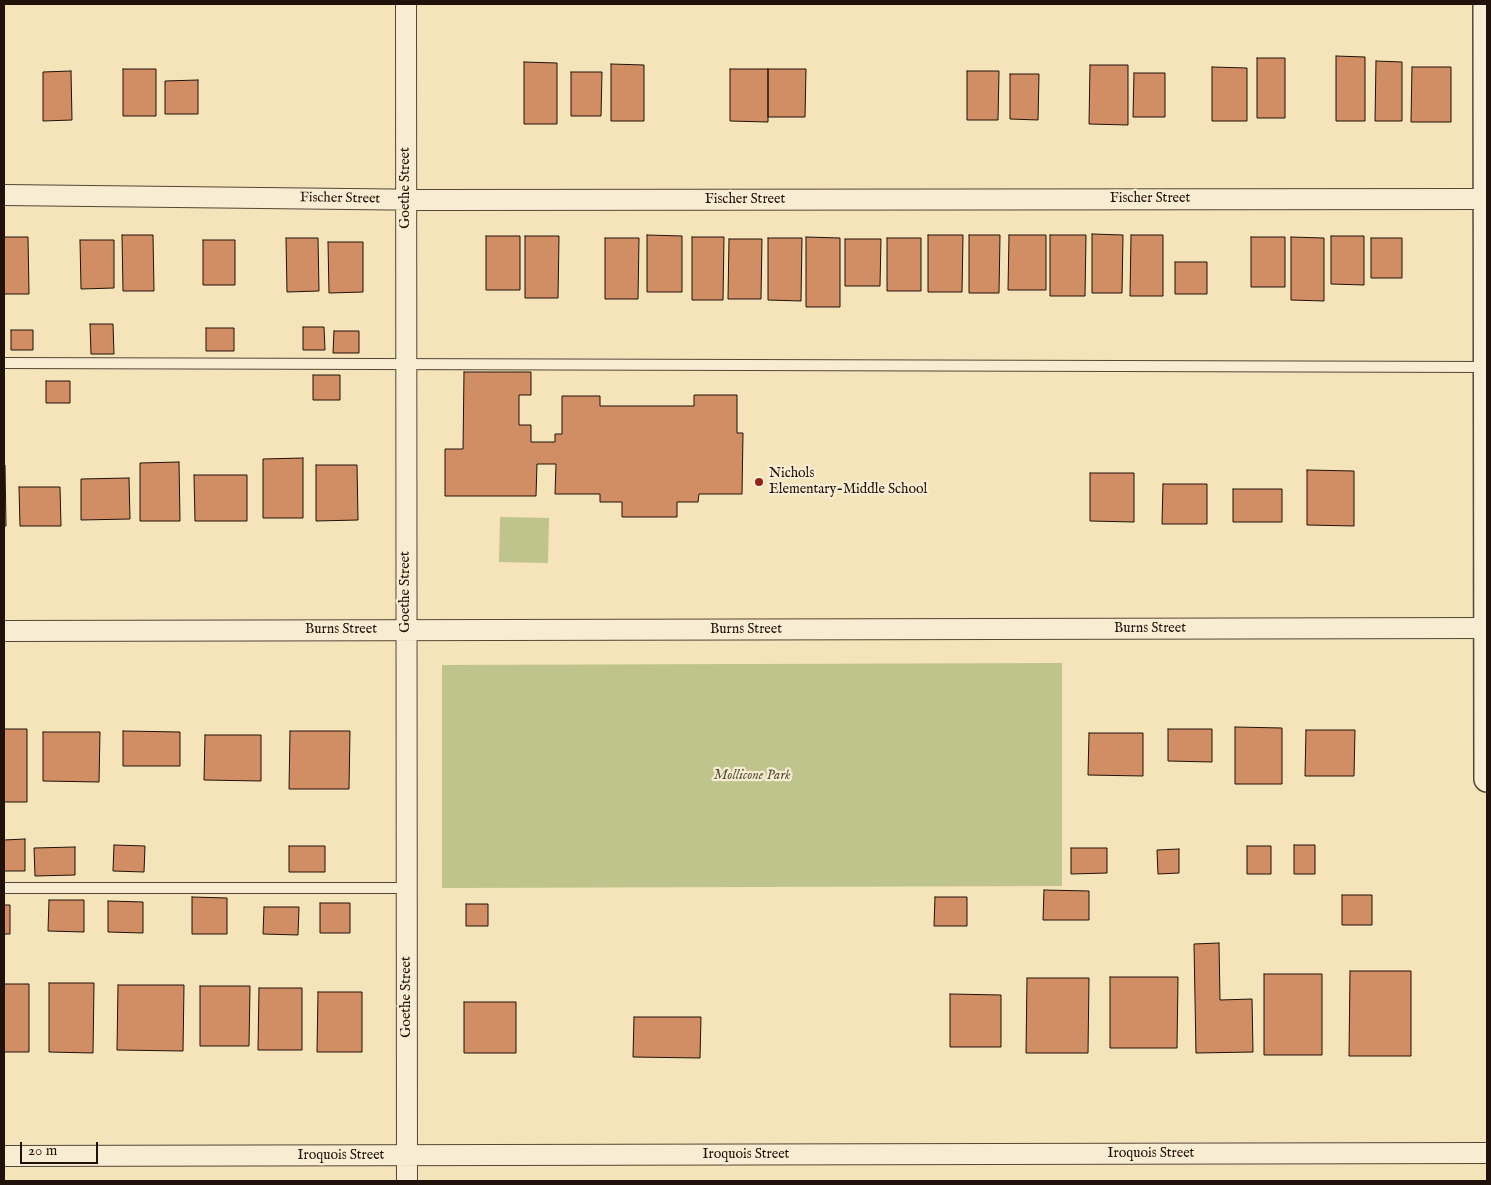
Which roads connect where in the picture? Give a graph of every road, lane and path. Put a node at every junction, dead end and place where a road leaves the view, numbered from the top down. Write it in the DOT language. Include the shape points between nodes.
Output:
graph roads {
  1 [pos="406,4"];
  2 [pos="1486,4"];
  3 [pos="4,195"];
  4 [pos="1487,199"];
  5 [pos="406,200"];
  6 [pos="4,362"];
  7 [pos="406,363"];
  8 [pos="1487,366"];
  9 [pos="1487,628"];
  10 [pos="406,630"];
  11 [pos="4,631"];
  12 [pos="1487,779"];
  13 [pos="4,888"];
  14 [pos="407,888"];
  15 [pos="1487,1153"];
  16 [pos="4,1156"];
  17 [pos="407,1156"];
  18 [pos="407,1181"];
  1 -- 5 [label="street, Goethe Street"];
  2 -- 4 [label="street"];
  3 -- 5 [label="street, Fischer Street"];
  4 -- 5 [label="street, Fischer Street"];
  4 -- 8 [label="street"];
  5 -- 7 [label="street, Goethe Street"];
  6 -- 7 [label="lane"];
  7 -- 8 [label="lane"];
  7 -- 10 [label="street, Goethe Street"];
  8 -- 9 [label="street"];
  9 -- 10 [label="street, Burns Street"];
  9 -- 12 [label="street"];
  10 -- 11 [label="street, Burns Street"];
  10 -- 14 [label="street, Goethe Street"];
  13 -- 14 [label="lane"];
  14 -- 17 [label="street, Goethe Street"];
  15 -- 17 [label="street, Iroquois Street"];
  16 -- 17 [label="street, Iroquois Street"];
  17 -- 18 [label="street, Goethe Street"];
}
